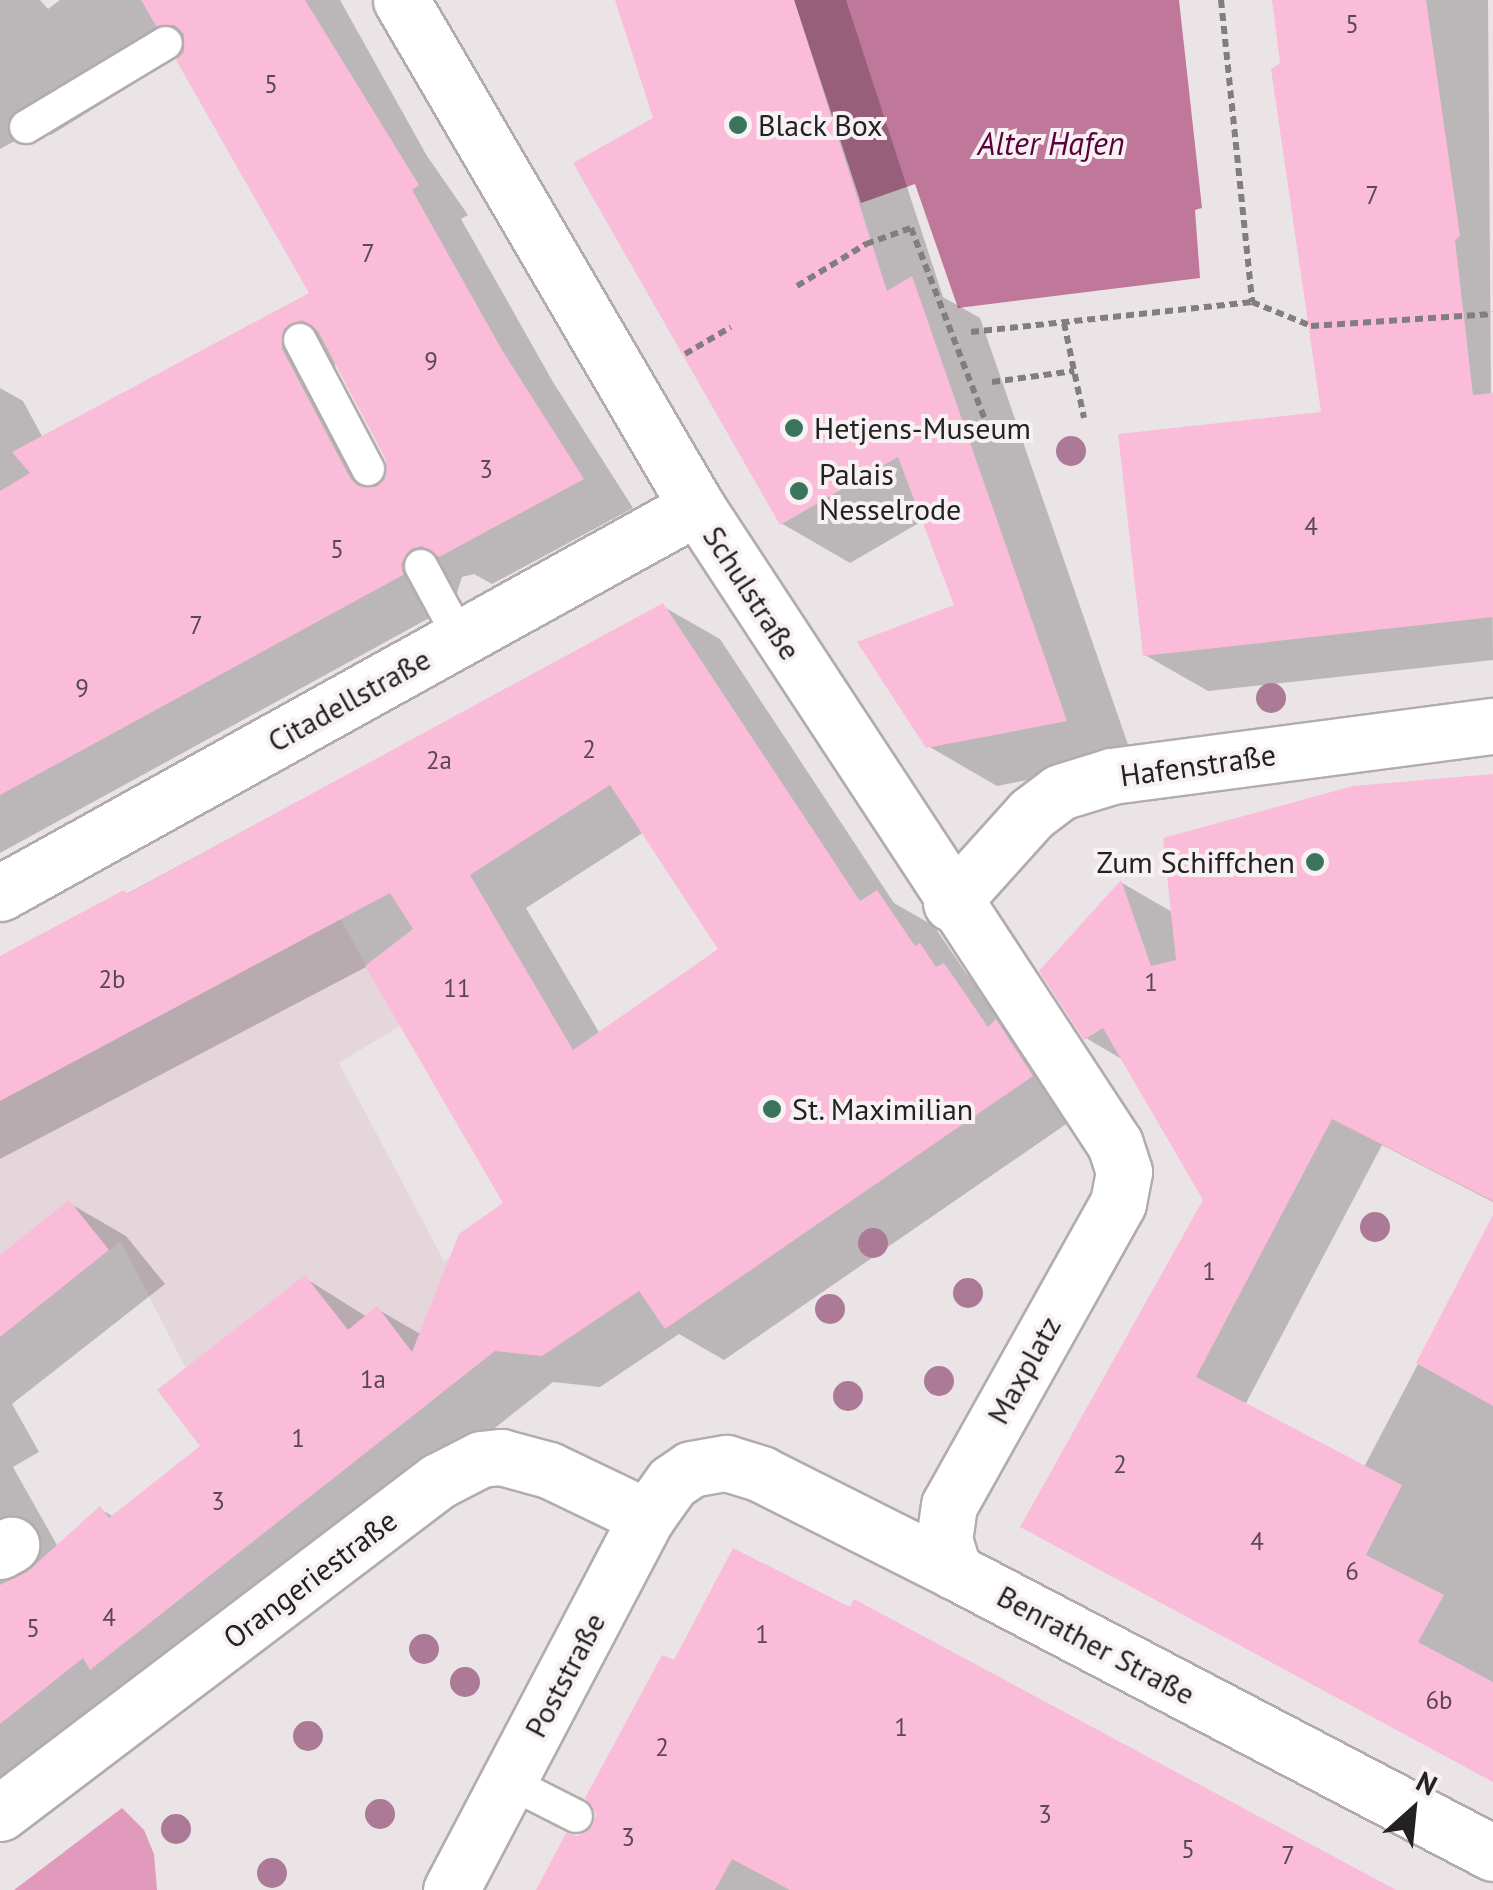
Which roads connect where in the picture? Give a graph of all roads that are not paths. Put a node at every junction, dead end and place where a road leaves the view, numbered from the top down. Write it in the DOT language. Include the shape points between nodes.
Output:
graph roads {
  1 [pos="401,0"];
  2 [pos="166,43"];
  3 [pos="26,127"];
  4 [pos="300,340"];
  5 [pos="368,469"];
  6 [pos="698,507"];
  7 [pos="420,566"];
  8 [pos="460,638"];
  9 [pos="1493,726"];
  10 [pos="0,893"];
  11 [pos="951,902"];
  12 [pos="1124,1172"];
  13 [pos="691,1469"];
  14 [pos="647,1517"];
  15 [pos="954,1570"];
  16 [pos="509,1782"];
  17 [pos="0,1813"];
  18 [pos="576,1816"];
  19 [pos="1493,1853"];
  20 [pos="451,1890"];
  1 -- 6 [label="street, Schulstraße"];
  2 -- 3 [label="lane"];
  4 -- 5 [label="lane"];
  6 -- 8 [label="street, Citadellstraße"];
  6 -- 11 [label="street, Schulstraße"];
  7 -- 8 [label="lane"];
  8 -- 10 [label="street, Citadellstraße"];
  9 -- 11 [label="street, Hafenstraße" via="1170,768 1060,792 1031,814"];
  11 -- 12 [label="street, Schulstraße" via="1114,1144"];
  12 -- 15 [label="street, Maxplatz" via="1118,1203 949,1505 944,1539"];
  13 -- 14 [label="street, Poststraße" via="672,1482"];
  13 -- 15 [label="street, Benrather Straße" via="726,1463 761,1474"];
  14 -- 16 [label="street, Poststraße"];
  14 -- 17 [label="street, Orangeriestraße" via="548,1470 501,1457 481,1460 438,1481"];
  15 -- 19 [label="street, Benrather Straße"];
  16 -- 18 [label="lane"];
  16 -- 20 [label="street, Poststraße"];
}
